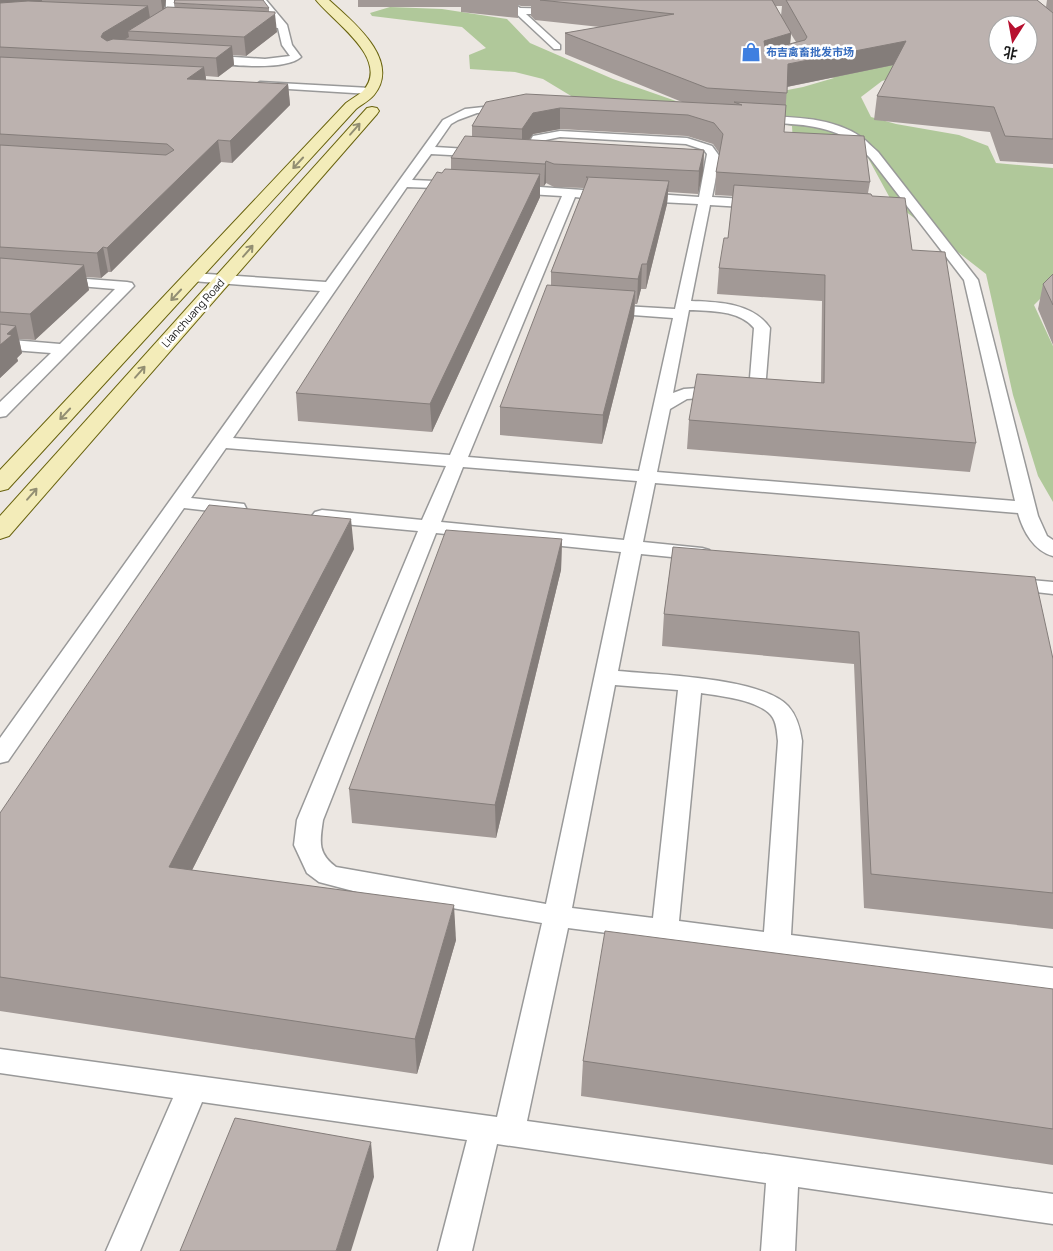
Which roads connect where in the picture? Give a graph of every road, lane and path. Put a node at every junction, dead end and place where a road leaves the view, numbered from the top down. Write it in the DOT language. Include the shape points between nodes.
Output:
graph roads {
  1 [pos="258,0"];
  2 [pos="322,0"];
  3 [pos="512,0"];
  4 [pos="175,4"];
  5 [pos="516,11"];
  6 [pos="565,11"];
  7 [pos="147,19"];
  8 [pos="171,20"];
  9 [pos="234,23"];
  10 [pos="282,25"];
  11 [pos="145,33"];
  12 [pos="556,47"];
  13 [pos="194,58"];
  14 [pos="250,84"];
  15 [pos="370,91"];
  16 [pos="526,109"];
  17 [pos="740,118"];
  18 [pos="427,150"];
  19 [pos="497,154"];
  20 [pos="527,156"];
  21 [pos="404,183"];
  22 [pos="472,187"];
  23 [pos="502,189"];
  24 [pos="570,193"];
  25 [pos="599,195"];
  26 [pos="628,196"];
  27 [pos="705,201"];
  28 [pos="773,205"];
  29 [pos="900,213"];
  30 [pos="920,214"];
  31 [pos="192,277"];
  32 [pos="222,279"];
  33 [pos="49,280"];
  34 [pos="331,287"];
  35 [pos="592,308"];
  36 [pos="682,309"];
  37 [pos="0,344"];
  38 [pos="64,349"];
  39 [pos="661,407"];
  40 [pos="0,412"];
  41 [pos="222,442"];
  42 [pos="457,461"];
  43 [pos="646,477"];
  44 [pos="0,484"];
  45 [pos="180,502"];
  46 [pos="1026,508"];
  47 [pos="256,510"];
  48 [pos="304,515"];
  49 [pos="429,527"];
  50 [pos="0,531"];
  51 [pos="632,547"];
  52 [pos="1053,550"];
  53 [pos="720,556"];
  54 [pos="994,582"];
  55 [pos="1053,588"];
  56 [pos="605,677"];
  57 [pos="690,686"];
  58 [pos="0,755"];
  59 [pos="557,916"];
  60 [pos="665,929"];
  61 [pos="777,943"];
  62 [pos="1053,979"];
  63 [pos="0,1061"];
  64 [pos="193,1088"];
  65 [pos="497,1131"];
  66 [pos="783,1171"];
  67 [pos="1053,1209"];
  68 [pos="123,1251"];
  69 [pos="455,1251"];
  70 [pos="778,1251"];
  1 -- 10 [label="lane"];
  2 -- 15 [label="street, Lianchuang Road" via="359,36 374,56 377,74"];
  3 -- 5 [label="lane"];
  4 -- 8 [label="lane"];
  5 -- 6 [label="lane"];
  5 -- 12 [label="lane"];
  7 -- 8 [label="lane"];
  8 -- 11 [label="lane"];
  9 -- 10 [label="lane"];
  10 -- 13 [label="lane" via="286,45 296,57 292,59 270,62"];
  14 -- 15 [label="lane"];
  15 -- 31 [label="street, Lianchuang Road, one-way" via="352,106"];
  32 -- 15 [label="street, Lianchuang Road, one-way" via="375,107"];
  16 -- 18 [label="lane" via="497,108 458,114 447,122"];
  17 -- 30 [label="lane" via="813,125 855,137 874,155"];
  18 -- 19 [label="lane"];
  18 -- 21 [label="lane"];
  20 -- 27 [label="lane" via="537,138 551,134 643,135 699,144 713,153 707,166"];
  21 -- 22 [label="lane"];
  21 -- 34 [label="lane"];
  23 -- 24 [label="lane"];
  24 -- 25 [label="lane"];
  24 -- 42 [label="lane" via="534,303"];
  26 -- 27 [label="lane"];
  27 -- 28 [label="lane"];
  27 -- 36 [label="lane"];
  29 -- 30 [label="lane"];
  30 -- 46 [label="lane" via="971,280"];
  31 -- 32 [label="lane"];
  31 -- 44 [label="street, Lianchuang Road, one-way"];
  32 -- 34 [label="lane"];
  50 -- 32 [label="street, Lianchuang Road, one-way"];
  33 -- 38 [label="lane" via="127,286"];
  34 -- 41 [label="lane"];
  35 -- 36 [label="lane"];
  36 -- 39 [label="lane"];
  36 -- 39 [label="lane" via="732,310 758,321 762,328 758,378 754,386 744,390 684,394"];
  37 -- 38 [label="lane"];
  38 -- 40 [label="lane"];
  39 -- 43 [label="lane"];
  41 -- 42 [label="lane"];
  41 -- 45 [label="lane"];
  42 -- 43 [label="lane"];
  42 -- 49 [label="lane"];
  43 -- 46 [label="lane"];
  43 -- 51 [label="lane"];
  45 -- 47 [label="lane"];
  45 -- 58 [label="lane"];
  46 -- 52 [label="lane" via="1039,540"];
  48 -- 49 [label="lane"];
  49 -- 51 [label="lane"];
  49 -- 59 [label="lane" via="310,820 307,845 316,866 328,875"];
  51 -- 53 [label="lane"];
  51 -- 56 [label="lane"];
  54 -- 55 [label="lane"];
  56 -- 57 [label="lane"];
  56 -- 59 [label="lane"];
  57 -- 60 [label="lane"];
  57 -- 61 [label="lane" via="732,690 753,696 776,707 788,723 790,741"];
  59 -- 60 [label="lane"];
  59 -- 65 [label="lane"];
  60 -- 61 [label="lane"];
  61 -- 62 [label="lane"];
  63 -- 64 [label="lane"];
  64 -- 65 [label="lane"];
  64 -- 68 [label="lane"];
  65 -- 66 [label="lane"];
  65 -- 69 [label="lane"];
  66 -- 67 [label="lane"];
  66 -- 70 [label="lane"];
}
